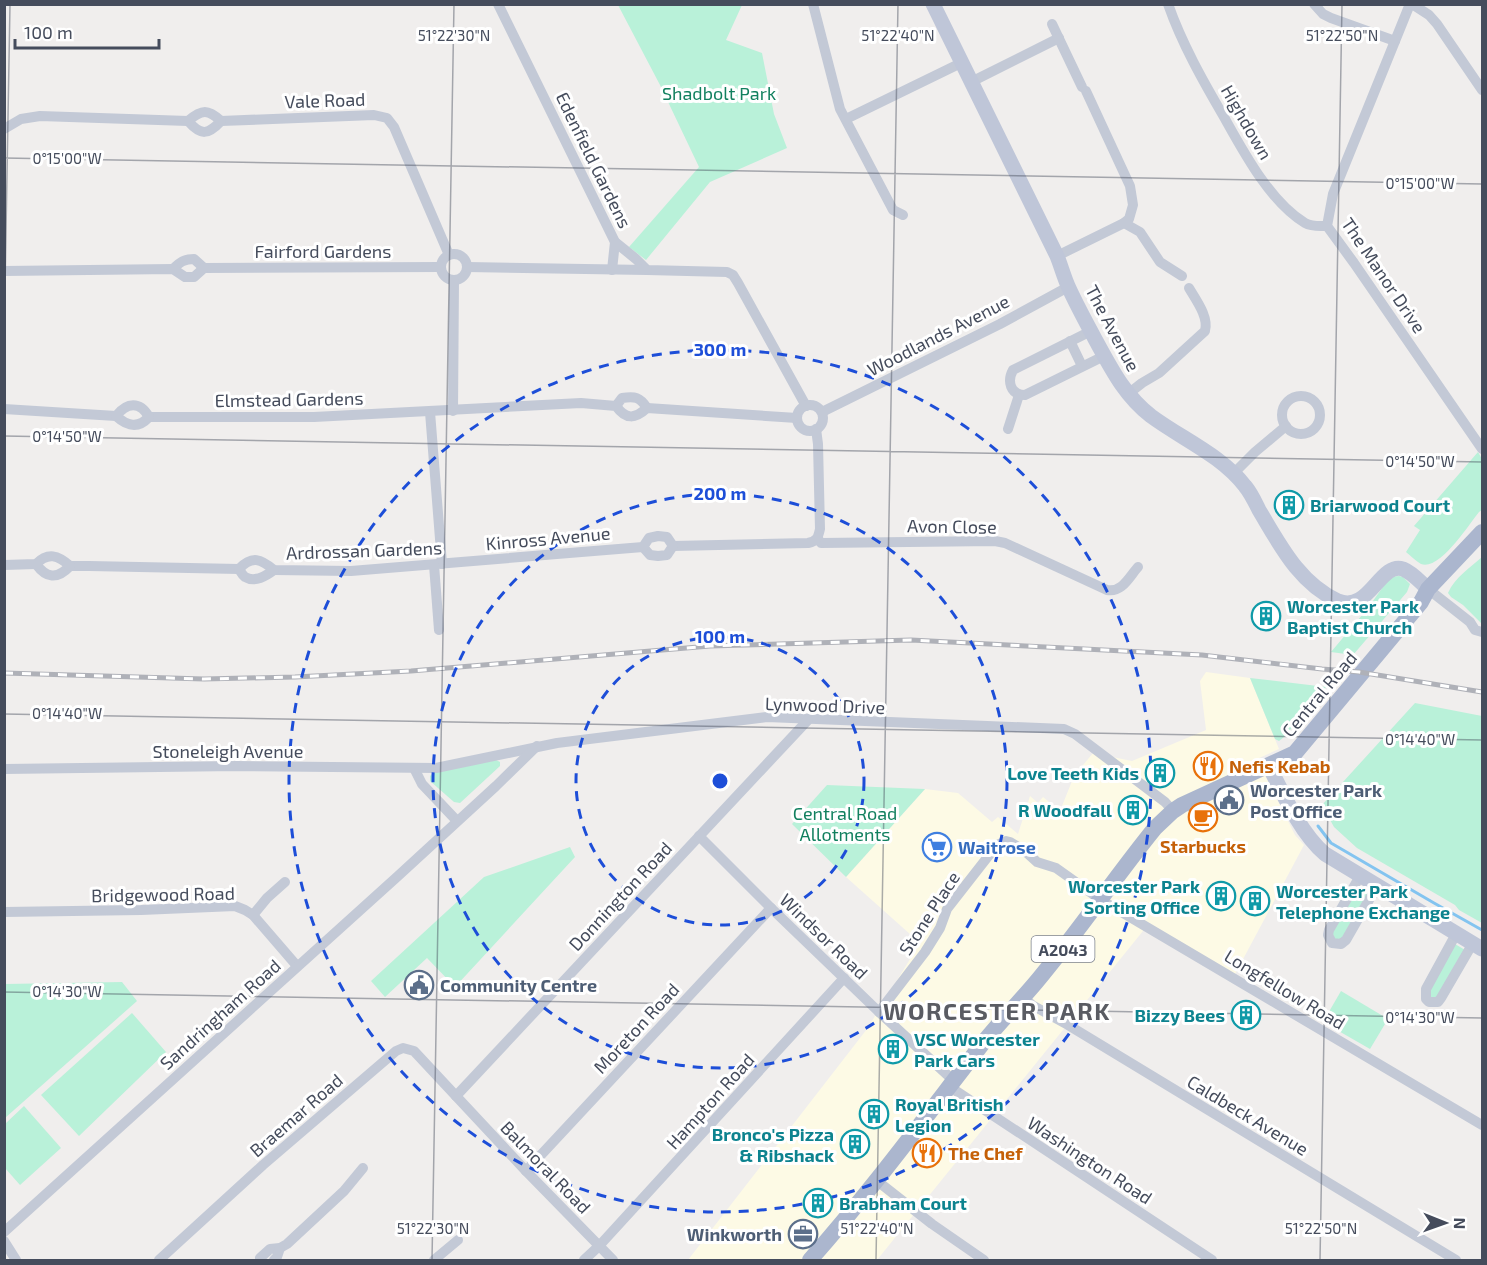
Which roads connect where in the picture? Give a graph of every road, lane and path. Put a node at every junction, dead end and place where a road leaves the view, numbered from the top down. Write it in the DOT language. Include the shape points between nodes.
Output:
graph roads {
  1 [pos="498,4"];
  2 [pos="813,4"];
  3 [pos="933,4"];
  4 [pos="1168,4"];
  5 [pos="1314,4"];
  6 [pos="1411,4"];
  7 [pos="1052,24"];
  8 [pos="1059,38"];
  9 [pos="1395,41"];
  10 [pos="962,63"];
  11 [pos="971,82"];
  12 [pos="1482,90"];
  13 [pos="846,119"];
  14 [pos="188,121"];
  15 [pos="221,121"];
  16 [pos="4,129"];
  17 [pos="903,215"];
  18 [pos="1124,223"];
  19 [pos="1327,226"];
  20 [pos="615,242"];
  21 [pos="449,255"];
  22 [pos="1057,256"];
  23 [pos="441,267"];
  24 [pos="467,267"];
  25 [pos="204,268"];
  26 [pos="173,269"];
  27 [pos="612,270"];
  28 [pos="647,270"];
  29 [pos="4,271"];
  30 [pos="1182,276"];
  31 [pos="454,280"];
  32 [pos="1068,287"];
  33 [pos="1190,288"];
  34 [pos="1091,331"];
  35 [pos="1070,342"];
  36 [pos="1104,356"];
  37 [pos="1082,366"];
  38 [pos="1128,394"];
  39 [pos="1019,395"];
  40 [pos="616,406"];
  41 [pos="806,406"];
  42 [pos="647,408"];
  43 [pos="4,409"];
  44 [pos="453,411"];
  45 [pos="430,412"];
  46 [pos="822,412"];
  47 [pos="116,416"];
  48 [pos="149,417"];
  49 [pos="797,418"];
  50 [pos="1286,426"];
  51 [pos="816,429"];
  52 [pos="1008,429"];
  53 [pos="1482,449"];
  54 [pos="1233,473"];
  55 [pos="1482,532"];
  56 [pos="818,538"];
  57 [pos="673,546"];
  58 [pos="643,547"];
  59 [pos="456,563"];
  60 [pos="36,564"];
  61 [pos="438,564"];
  62 [pos="4,565"];
  63 [pos="70,566"];
  64 [pos="1138,567"];
  65 [pos="239,569"];
  66 [pos="273,570"];
  67 [pos="1428,589"];
  68 [pos="439,630"];
  69 [pos="1479,631"];
  70 [pos="808,720"];
  71 [pos="537,746"];
  72 [pos="1274,763"];
  73 [pos="451,765"];
  74 [pos="414,768"];
  75 [pos="4,769"];
  76 [pos="1173,811"];
  77 [pos="457,821"];
  78 [pos="699,836"];
  79 [pos="1360,876"];
  80 [pos="285,882"];
  81 [pos="1377,886"];
  82 [pos="1101,900"];
  83 [pos="771,908"];
  84 [pos="4,912"];
  85 [pos="253,915"];
  86 [pos="1456,934"];
  87 [pos="1478,946"];
  88 [pos="297,966"];
  89 [pos="844,978"];
  90 [pos="1023,997"];
  91 [pos="879,1012"];
  92 [pos="952,1084"];
  93 [pos="456,1096"];
  94 [pos="1482,1125"];
  95 [pos="363,1168"];
  96 [pos="526,1171"];
  97 [pos="876,1180"];
  98 [pos="4,1232"];
  99 [pos="458,1240"];
  100 [pos="4,1241"];
  101 [pos="599,1246"];
  102 [pos="280,1248"];
  103 [pos="16,1260"];
  104 [pos="159,1260"];
  105 [pos="261,1260"];
  106 [pos="274,1260"];
  107 [pos="434,1260"];
  108 [pos="584,1260"];
  109 [pos="613,1260"];
  110 [pos="810,1260"];
  111 [pos="984,1260"];
  112 [pos="1212,1260"];
  113 [pos="1456,1260"];
  1 -- 20 [label="street, Edenfield Gardens"];
  2 -- 13 [label="street" via="840,109"];
  3 -- 10 [label="street, The Avenue"];
  4 -- 19 [label="street, Highdown" via="1214,100 1266,186 1305,223"];
  5 -- 9 [label="street" via="1331,18"];
  6 -- 9 [label="street, The Manor Drive"];
  6 -- 12 [label="street" via="1437,24"];
  7 -- 8 [label="street"];
  8 -- 11 [label="street"];
  8 -- 18 [label="street" via="1130,186 1133,205"];
  9 -- 19 [label="street, The Manor Drive" via="1333,194"];
  10 -- 11 [label="street, The Avenue"];
  10 -- 13 [label="street"];
  11 -- 22 [label="street, The Avenue"];
  13 -- 17 [label="street" via="893,210"];
  14 -- 15 [label="street, Vale Road" via="205,111"];
  14 -- 15 [label="street, Vale Road" via="205,133"];
  14 -- 16 [label="street, Vale Road" via="40,116 21,119"];
  15 -- 21 [label="street, Vale Road" via="374,115 387,118"];
  18 -- 22 [label="street"];
  18 -- 30 [label="street" via="1143,235 1160,262"];
  19 -- 53 [label="street, The Manor Drive"];
  20 -- 27 [label="street"];
  20 -- 28 [label="street, Edenfield Gardens"];
  21 -- 23 [label="street"];
  21 -- 24 [label="street" via="459,256"];
  22 -- 32 [label="street, The Avenue"];
  23 -- 25 [label="street, Fairford Gardens"];
  23 -- 31 [label="street" via="448,279"];
  24 -- 27 [label="street"];
  24 -- 31 [label="street"];
  25 -- 26 [label="street, Fairford Gardens" via="188,259"];
  25 -- 26 [label="street, Fairford Gardens" via="194,278 185,278"];
  26 -- 29 [label="street, Fairford Gardens"];
  27 -- 28 [label="street"];
  28 -- 41 [label="street" via="727,272 733,276"];
  31 -- 44 [label="street"];
  32 -- 34 [label="street, The Avenue"];
  32 -- 46 [label="street, Woodlands Avenue"];
  33 -- 38 [label="street" via="1204,318 1205,331 1159,373"];
  34 -- 35 [label="street"];
  34 -- 36 [label="street, The Avenue"];
  35 -- 37 [label="street"];
  35 -- 39 [label="street" via="1013,370 1010,383"];
  36 -- 37 [label="street"];
  36 -- 38 [label="street, The Avenue"];
  37 -- 39 [label="street"];
  38 -- 54 [label="street, The Avenue" via="1152,416"];
  39 -- 52 [label="street"];
  40 -- 42 [label="street" via="632,417"];
  40 -- 42 [label="street" via="622,398 633,396"];
  40 -- 44 [label="street" via="581,403"];
  41 -- 46 [label="street" via="812,405"];
  41 -- 49 [label="street"];
  42 -- 49 [label="street"];
  43 -- 47 [label="street, Elmstead Gardens"];
  44 -- 45 [label="street"];
  45 -- 48 [label="street, Elmstead Gardens"];
  45 -- 61 [label="street"];
  46 -- 51 [label="street" via="822,425"];
  47 -- 48 [label="street, Elmstead Gardens" via="128,425 138,425"];
  47 -- 48 [label="street, Elmstead Gardens" via="122,408 138,406"];
  49 -- 51 [label="street" via="801,427 808,431"];
  50 -- 54 [label="street"];
  51 -- 56 [label="street"];
  54 -- 67 [label="street, The Avenue" via="1297,571 1337,600 1359,600 1393,569 1402,569"];
  55 -- 67 [label="main road, Central Road / A2043"];
  56 -- 57 [label="street, Kinross Avenue" via="808,543"];
  56 -- 64 [label="street, Avon Close" via="821,543 995,541 1113,591"];
  57 -- 58 [label="street, Kinross Avenue" via="667,555 658,556 650,555"];
  57 -- 58 [label="street, Kinross Avenue" via="667,537 658,536 649,538"];
  58 -- 59 [label="street, Kinross Avenue"];
  59 -- 61 [label="street, Ardrossan Gardens"];
  60 -- 62 [label="street, Ardrossan Gardens"];
  60 -- 63 [label="street, Ardrossan Gardens" via="47,556 56,556"];
  60 -- 63 [label="street, Ardrossan Gardens" via="48,575 58,575"];
  61 -- 66 [label="street, Ardrossan Gardens" via="351,571"];
  61 -- 68 [label="street"];
  63 -- 65 [label="street, Ardrossan Gardens"];
  65 -- 66 [label="street, Ardrossan Gardens" via="246,577 255,579"];
  65 -- 66 [label="street, Ardrossan Gardens" via="245,562 255,560"];
  67 -- 69 [label="street"];
  67 -- 72 [label="main road, Central Road / A2043" via="1304,743 1295,753"];
  70 -- 71 [label="street, Lynwood Drive" via="767,717"];
  70 -- 76 [label="street, Lynwood Drive" via="1064,729"];
  70 -- 78 [label="street, Donnington Road"];
  71 -- 73 [label="street, Lynwood Drive"];
  71 -- 77 [label="street, Sandringham Road"];
  72 -- 76 [label="main road, Central Road / A2043"];
  72 -- 79 [label="street" via="1284,795 1312,842"];
  73 -- 74 [label="street, Stoneleigh Avenue"];
  74 -- 75 [label="street, Stoneleigh Avenue"];
  74 -- 77 [label="street" via="422,784"];
  76 -- 82 [label="main road, Central Road / A2043" via="1129,860"];
  77 -- 88 [label="street, Sandringham Road"];
  78 -- 83 [label="street, Windsor Road"];
  78 -- 93 [label="street, Donnington Road"];
  79 -- 81 [label="street"];
  79 -- 81 [label="street" via="1329,930 1332,943 1346,940"];
  80 -- 85 [label="street" via="264,895"];
  81 -- 86 [label="street"];
  82 -- 90 [label="main road, Central Road / A2043"];
  82 -- 91 [label="street, Stone Place" via="1010,842 999,843 948,909 929,947"];
  82 -- 94 [label="street, Longfellow Road"];
  83 -- 89 [label="street, Windsor Road"];
  83 -- 96 [label="street, Moreton Road"];
  84 -- 85 [label="street, Bridgewood Road" via="235,906"];
  85 -- 88 [label="street, Bridgewood Road"];
  86 -- 87 [label="street"];
  86 -- 87 [label="street" via="1426,989 1429,1002 1438,1002"];
  88 -- 98 [label="street, Sandringham Road"];
  89 -- 91 [label="street, Windsor Road"];
  89 -- 101 [label="street, Hampton Road"];
  90 -- 92 [label="main road, Central Road / A2043"];
  90 -- 113 [label="street, Caldbeck Avenue"];
  91 -- 92 [label="street, Windsor Road"];
  92 -- 97 [label="main road, Central Road / A2043"];
  92 -- 112 [label="street, Washington Road"];
  93 -- 96 [label="street, Balmoral Road"];
  93 -- 104 [label="street, Braemar Road" via="414,1050 396,1051"];
  95 -- 102 [label="street" via="344,1191"];
  96 -- 101 [label="street, Balmoral Road"];
  97 -- 110 [label="main road, Central Road / A2043"];
  97 -- 111 [label="street"];
  99 -- 107 [label="street"];
  100 -- 103 [label="street"];
  101 -- 108 [label="street, Hampton Road"];
  101 -- 109 [label="street, Balmoral Road"];
  102 -- 105 [label="street" via="270,1249"];
  102 -- 106 [label="street"];
}
